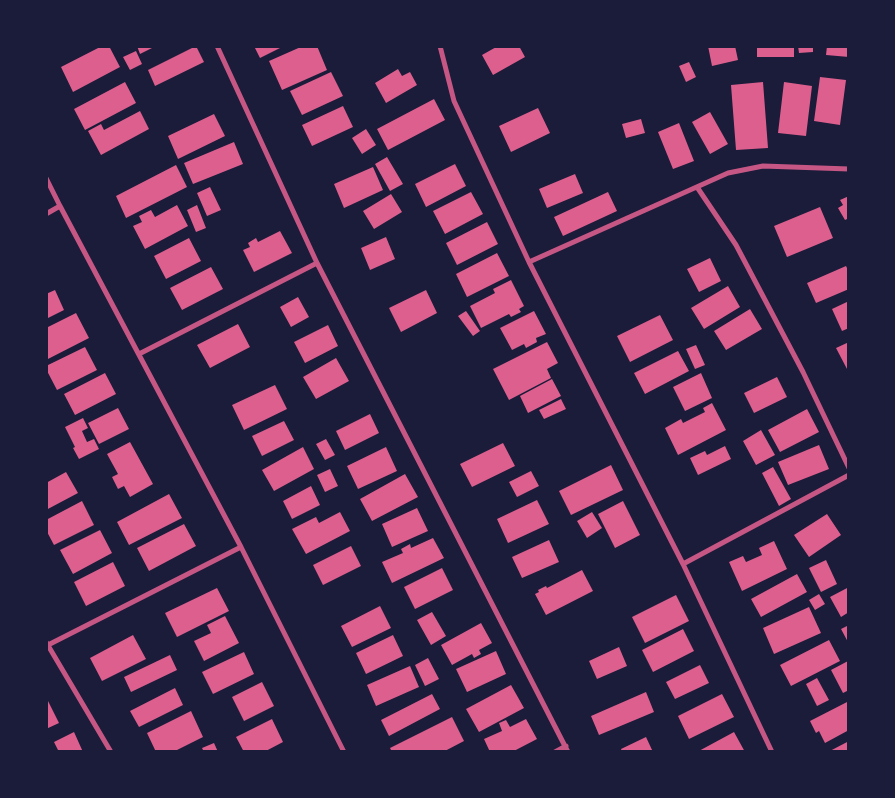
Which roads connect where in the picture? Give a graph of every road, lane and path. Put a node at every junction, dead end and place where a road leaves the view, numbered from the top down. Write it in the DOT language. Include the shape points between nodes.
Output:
graph roads {
  1 [pos="218,46"];
  2 [pos="440,46"];
  3 [pos="849,169"];
  4 [pos="46,178"];
  5 [pos="697,187"];
  6 [pos="60,206"];
  7 [pos="46,214"];
  8 [pos="529,262"];
  9 [pos="317,263"];
  10 [pos="139,354"];
  11 [pos="849,468"];
  12 [pos="849,475"];
  13 [pos="241,547"];
  14 [pos="683,564"];
  15 [pos="47,644"];
  16 [pos="567,749"];
  17 [pos="111,752"];
  18 [pos="344,752"];
  19 [pos="555,752"];
  20 [pos="772,752"];
  1 -- 9 [label="street"];
  2 -- 8 [label="street" via="454,101"];
  3 -- 5 [label="street" via="762,166 728,173"];
  4 -- 6 [label="street"];
  5 -- 8 [label="street"];
  5 -- 11 [label="street" via="736,245"];
  6 -- 7 [label="street"];
  6 -- 10 [label="street"];
  8 -- 14 [label="street"];
  9 -- 10 [label="street"];
  9 -- 16 [label="street"];
  10 -- 13 [label="street"];
  12 -- 14 [label="street"];
  13 -- 15 [label="street"];
  13 -- 18 [label="street"];
  14 -- 20 [label="street"];
  15 -- 17 [label="street"];
  16 -- 19 [label="street"];
}
